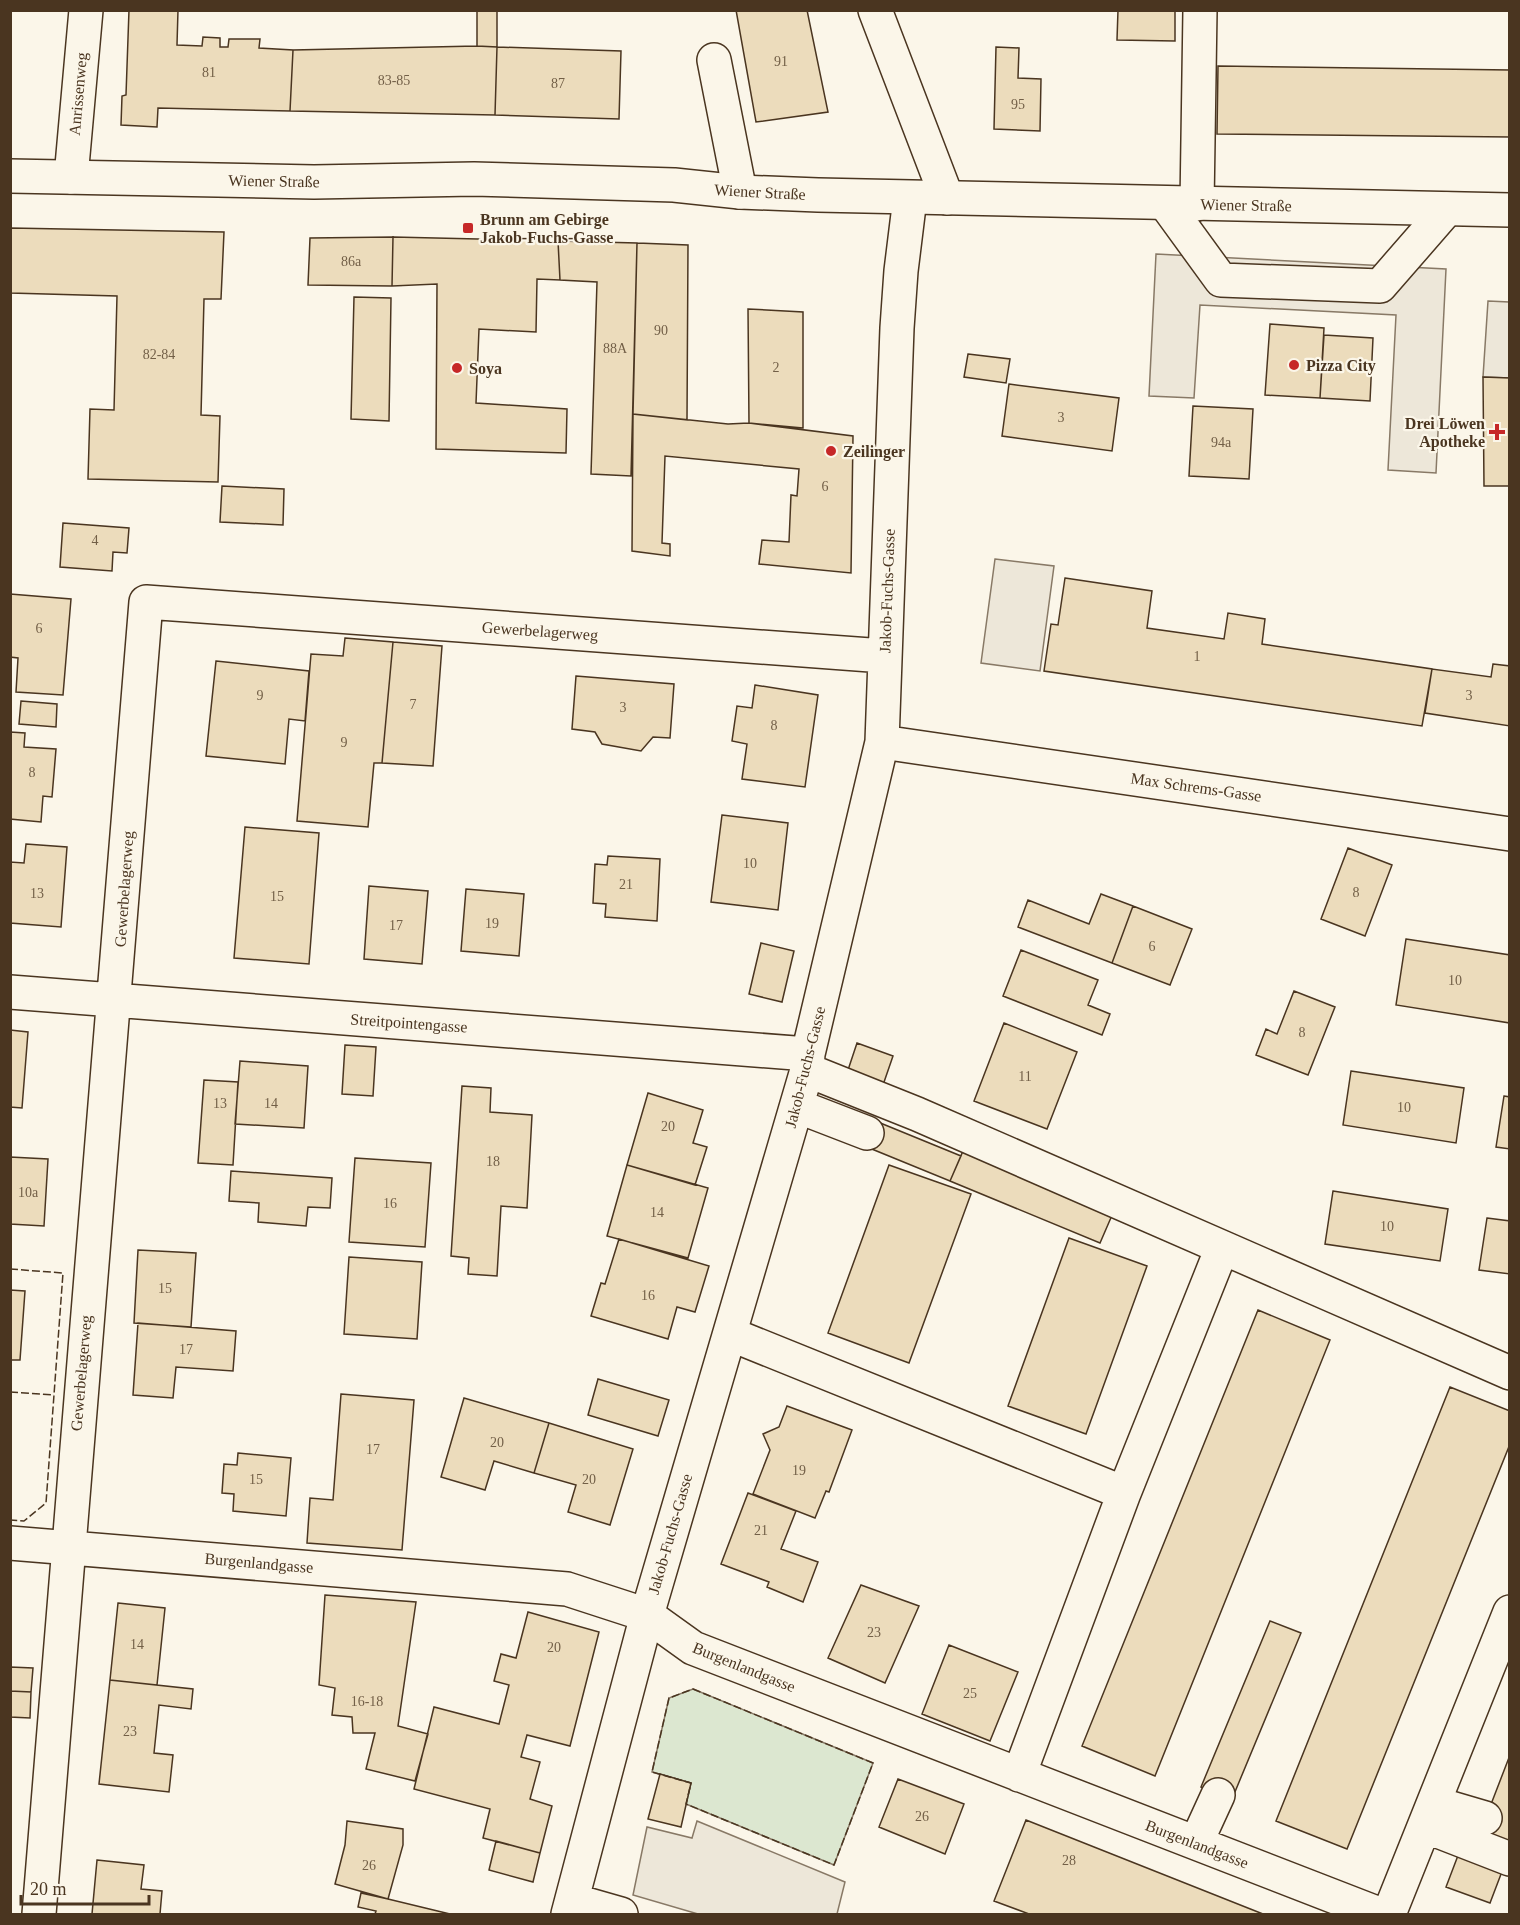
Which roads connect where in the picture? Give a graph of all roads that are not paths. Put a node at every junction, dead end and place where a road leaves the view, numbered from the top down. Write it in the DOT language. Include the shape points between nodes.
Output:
graph roads {
  1 [pos="86,10"];
  2 [pos="874,10"];
  3 [pos="1200,10"];
  4 [pos="714,60"];
  5 [pos="10,176"];
  6 [pos="71,177"];
  7 [pos="740,192"];
  8 [pos="910,198"];
  9 [pos="947,198"];
  10 [pos="1165,203"];
  11 [pos="1197,204"];
  12 [pos="1447,209"];
  13 [pos="1509,210"];
  14 [pos="884,656"];
  15 [pos="882,742"];
  16 [pos="1509,834"];
  17 [pos="10,992"];
  18 [pos="115,1000"];
  19 [pos="808,1062"];
  20 [pos="797,1106"];
  21 [pos="867,1133"];
  22 [pos="1222,1248"];
  23 [pos="729,1334"];
  24 [pos="1509,1373"];
  25 [pos="1124,1494"];
  26 [pos="10,1543"];
  27 [pos="66,1546"];
  28 [pos="1509,1612"];
  29 [pos="646,1615"];
  30 [pos="1019,1775"];
  31 [pos="1218,1795"];
  32 [pos="1429,1815"];
  33 [pos="1485,1818"];
  34 [pos="1196,1843"];
  35 [pos="1509,1859"];
  36 [pos="570,1907"];
  37 [pos="39,1914"];
  38 [pos="621,1914"];
  39 [pos="1379,1914"];
  40 [pos="1389,1914"];
  1 -- 6 [label="street, Anrissenweg"];
  2 -- 9 [label="street"];
  3 -- 11 [label="street"];
  4 -- 7 [label="street"];
  5 -- 6 [label="street, Wiener Straße"];
  6 -- 7 [label="street, Wiener Straße" via="314,182 474,179 674,185"];
  7 -- 8 [label="street, Wiener Straße"];
  8 -- 9 [label="street, Wiener Straße"];
  8 -- 14 [label="street, Jakob-Fuchs-Gasse" via="897,328"];
  9 -- 10 [label="street, Wiener Straße"];
  10 -- 11 [label="street, Wiener Straße"];
  10 -- 12 [label="street" via="1221,280 1380,286"];
  11 -- 12 [label="street, Wiener Straße"];
  12 -- 13 [label="street, Wiener Straße"];
  14 -- 15 [label="street, Jakob-Fuchs-Gasse"];
  14 -- 18 [label="street, Gewerbelagerweg" via="146,602"];
  15 -- 16 [label="street, Max Schrems-Gasse"];
  15 -- 19 [label="street, Jakob-Fuchs-Gasse"];
  17 -- 18 [label="street, Streitpointengasse"];
  18 -- 19 [label="street, Streitpointengasse"];
  18 -- 27 [label="street, Gewerbelagerweg"];
  19 -- 20 [label="street, Jakob-Fuchs-Gasse"];
  19 -- 22 [label="street, Streitpointengasse"];
  20 -- 21 [label="street"];
  20 -- 23 [label="street, Jakob-Fuchs-Gasse"];
  22 -- 24 [label="street, Streitpointengasse"];
  22 -- 25 [label="street"];
  23 -- 25 [label="street"];
  23 -- 29 [label="street, Jakob-Fuchs-Gasse"];
  25 -- 30 [label="street"];
  26 -- 27 [label="street, Burgenlandgasse"];
  27 -- 29 [label="street, Burgenlandgasse" via="567,1589"];
  27 -- 37 [label="street, Gewerbelagerweg"];
  28 -- 32 [label="street"];
  29 -- 30 [label="street, Burgenlandgasse" via="693,1648"];
  29 -- 36 [label="street, Jakob-Fuchs-Gasse"];
  30 -- 34 [label="street, Burgenlandgasse"];
  31 -- 34 [label="street"];
  32 -- 33 [label="street"];
  32 -- 35 [label="street"];
  32 -- 40 [label="street"];
  34 -- 39 [label="street, Burgenlandgasse"];
  36 -- 38 [label="street"];
}
